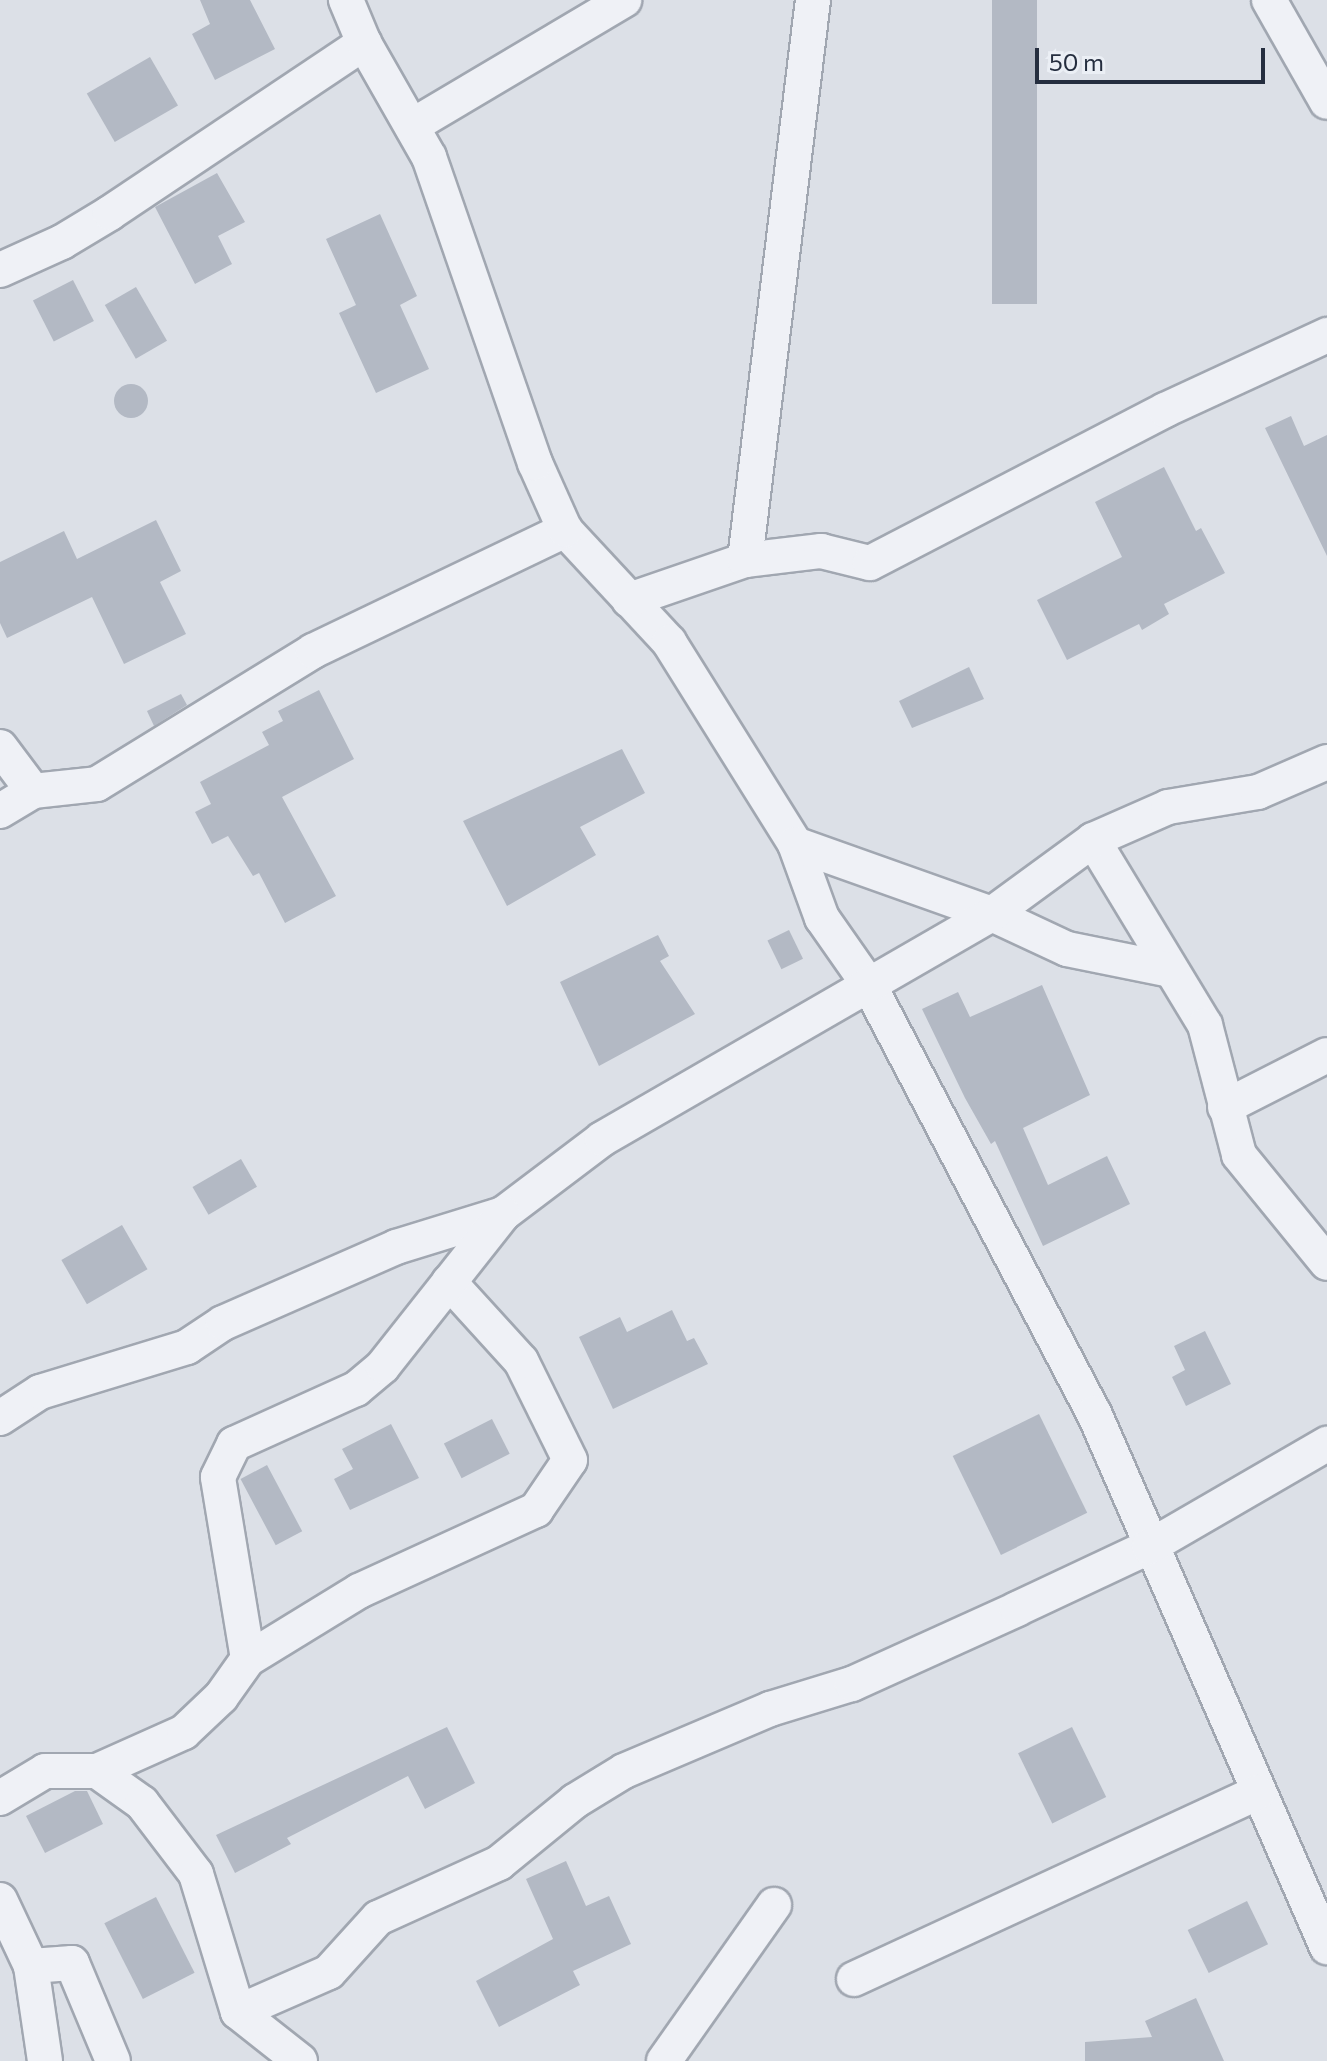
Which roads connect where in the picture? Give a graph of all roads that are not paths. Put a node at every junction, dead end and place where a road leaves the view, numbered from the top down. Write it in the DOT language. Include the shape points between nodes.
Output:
graph roads {
  1 [pos="346,0"];
  2 [pos="624,0"];
  3 [pos="813,0"];
  4 [pos="1269,0"];
  5 [pos="364,43"];
  6 [pos="1327,102"];
  7 [pos="412,126"];
  8 [pos="0,270"];
  9 [pos="1327,335"];
  10 [pos="565,530"];
  11 [pos="745,560"];
  12 [pos="629,600"];
  13 [pos="0,747"];
  14 [pos="1327,762"];
  15 [pos="33,791"];
  16 [pos="0,811"];
  17 [pos="1093,840"];
  18 [pos="795,844"];
  19 [pos="992,914"];
  20 [pos="1166,969"];
  21 [pos="869,985"];
  22 [pos="1327,1055"];
  23 [pos="1225,1107"];
  24 [pos="503,1214"];
  25 [pos="1327,1263"];
  26 [pos="449,1282"];
  27 [pos="0,1418"];
  28 [pos="1327,1444"];
  29 [pos="1149,1547"];
  30 [pos="248,1659"];
  31 [pos="97,1771"];
  32 [pos="1258,1792"];
  33 [pos="0,1798"];
  34 [pos="0,1900"];
  35 [pos="774,1905"];
  36 [pos="1327,1947"];
  37 [pos="31,1966"];
  38 [pos="854,1979"];
  39 [pos="238,2012"];
  40 [pos="45,2061"];
  41 [pos="113,2061"];
  42 [pos="300,2061"];
  43 [pos="664,2061"];
  1 -- 5 [label="street"];
  2 -- 7 [label="street"];
  3 -- 11 [label="street"];
  4 -- 6 [label="street"];
  5 -- 7 [label="street"];
  5 -- 8 [label="street" via="110,213"];
  7 -- 10 [label="street" via="429,157 535,463"];
  9 -- 11 [label="street" via="1165,410 870,563 821,551"];
  10 -- 12 [label="street"];
  10 -- 15 [label="street" via="313,651 97,784"];
  11 -- 12 [label="street"];
  12 -- 18 [label="street" via="669,642"];
  13 -- 15 [label="street"];
  14 -- 17 [label="street" via="1258,792 1168,807"];
  15 -- 16 [label="street"];
  17 -- 19 [label="street"];
  17 -- 20 [label="street"];
  18 -- 19 [label="street"];
  18 -- 21 [label="street" via="822,918"];
  19 -- 20 [label="street" via="1067,949"];
  19 -- 21 [label="street"];
  20 -- 23 [label="street" via="1205,1025"];
  21 -- 24 [label="street" via="602,1139"];
  21 -- 29 [label="street" via="1094,1413"];
  22 -- 23 [label="street"];
  23 -- 25 [label="street" via="1239,1155"];
  24 -- 26 [label="street"];
  24 -- 27 [label="street" via="396,1247 223,1323 187,1347 40,1392"];
  26 -- 30 [label="street" via="383,1366 356,1389 234,1444 218,1477"];
  26 -- 30 [label="street" via="521,1361 570,1460 536,1510 359,1591"];
  28 -- 29 [label="street"];
  29 -- 32 [label="street"];
  29 -- 39 [label="street" via="852,1684 770,1709 624,1771 575,1801 499,1863 378,1918 329,1972"];
  30 -- 31 [label="street" via="221,1697 184,1732"];
  31 -- 33 [label="street" via="45,1771"];
  31 -- 39 [label="street" via="142,1803 196,1874"];
  32 -- 36 [label="street"];
  32 -- 38 [label="street"];
  34 -- 37 [label="street"];
  35 -- 43 [label="street"];
  37 -- 40 [label="street"];
  37 -- 41 [label="street" via="72,1963"];
  39 -- 42 [label="street"];
}
